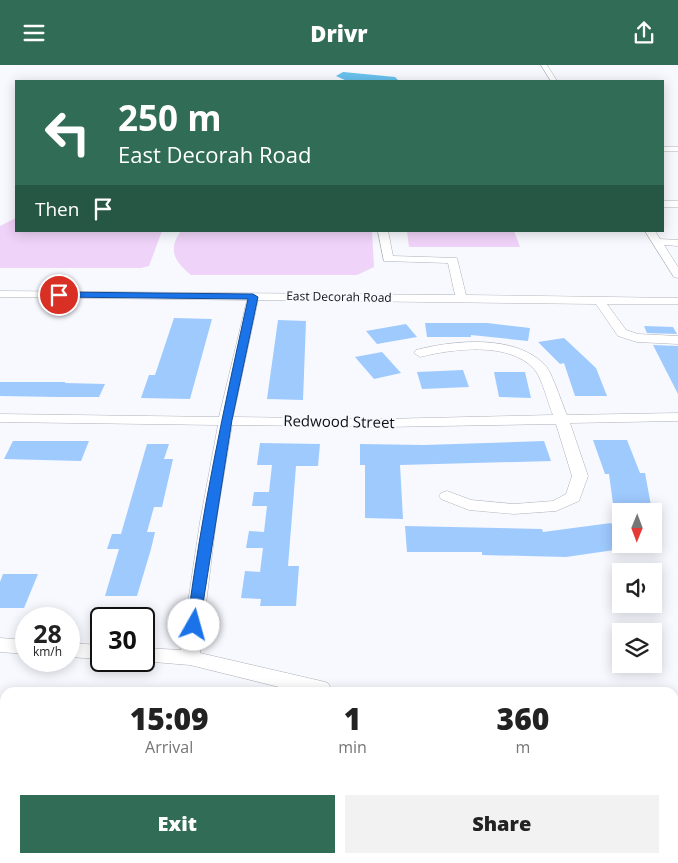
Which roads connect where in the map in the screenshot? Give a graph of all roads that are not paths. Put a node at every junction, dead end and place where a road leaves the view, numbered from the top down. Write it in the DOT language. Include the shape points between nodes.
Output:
graph roads {
  1 [pos="544,65"];
  2 [pos="553,80"];
  3 [pos="664,149"];
  4 [pos="678,149"];
  5 [pos="664,204"];
  6 [pos="678,204"];
  7 [pos="383,232"];
  8 [pos="651,232"];
  9 [pos="658,243"];
  10 [pos="678,243"];
  11 [pos="678,275"];
  12 [pos="0,294"];
  13 [pos="253,297"];
  14 [pos="461,299"];
  15 [pos="599,301"];
  16 [pos="678,301"];
  17 [pos="678,340"];
  18 [pos="420,353"];
  19 [pos="678,417"];
  20 [pos="0,418"];
  21 [pos="561,419"];
  22 [pos="226,420"];
  23 [pos="447,496"];
  24 [pos="0,645"];
  25 [pos="15,646"];
  26 [pos="155,656"];
  27 [pos="190,659"];
  28 [pos="312,687"];
  1 -- 2 [label="street"];
  3 -- 4 [label="street"];
  5 -- 6 [label="street"];
  7 -- 14 [label="street" via="388,259 453,259"];
  8 -- 9 [label="street"];
  9 -- 10 [label="street"];
  9 -- 11 [label="street"];
  12 -- 13 [label="street, East Decorah Road"];
  13 -- 14 [label="street, East Decorah Road"];
  13 -- 22 [label="street"];
  14 -- 15 [label="street, East Decorah Road"];
  15 -- 16 [label="street, East Decorah Road"];
  15 -- 17 [label="street" via="622,333 637,338"];
  18 -- 21 [label="street" via="443,347 499,347 522,353 541,368"];
  19 -- 21 [label="street, Redwood Street"];
  20 -- 22 [label="street, Redwood Street"];
  21 -- 22 [label="street, Redwood Street" via="384,423"];
  21 -- 23 [label="street" via="580,476 573,497 556,506 514,509 469,505"];
  22 -- 27 [label="street" via="200,575"];
  24 -- 25 [label="street"];
  26 -- 27 [label="street"];
  27 -- 28 [label="street"];
}
